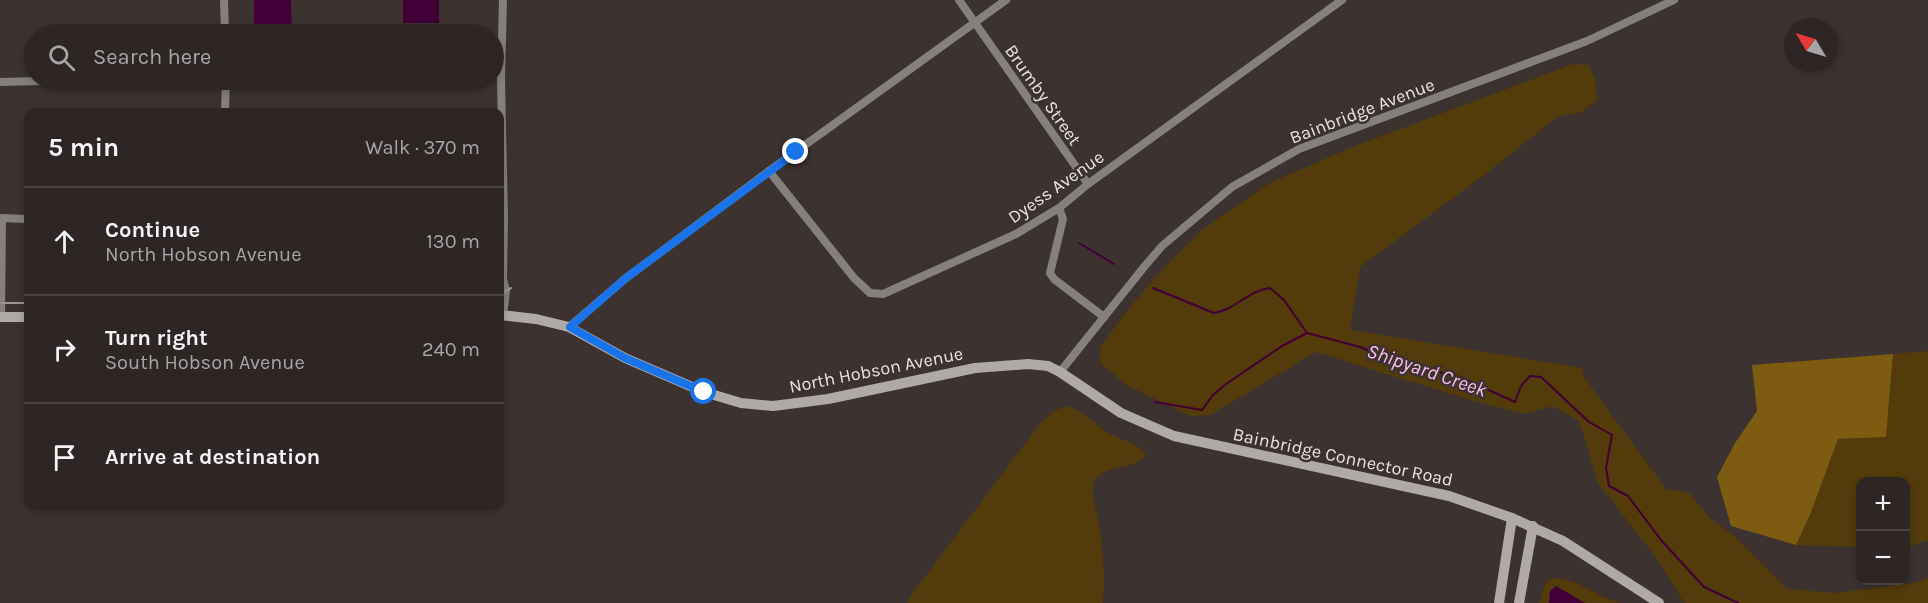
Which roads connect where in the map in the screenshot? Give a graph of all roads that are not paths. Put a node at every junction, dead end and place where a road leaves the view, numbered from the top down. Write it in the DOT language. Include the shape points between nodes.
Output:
graph roads {
  1 [pos="224,0"];
  2 [pos="503,0"];
  3 [pos="959,0"];
  4 [pos="1006,0"];
  5 [pos="1342,0"];
  6 [pos="1674,0"];
  7 [pos="974,23"];
  8 [pos="225,24"];
  9 [pos="501,24"];
  10 [pos="24,81"];
  11 [pos="0,82"];
  12 [pos="226,90"];
  13 [pos="498,90"];
  14 [pos="225,108"];
  15 [pos="498,108"];
  16 [pos="769,171"];
  17 [pos="1088,184"];
  18 [pos="1059,207"];
  19 [pos="24,219"];
  20 [pos="504,283"];
  21 [pos="504,301"];
  22 [pos="504,315"];
  23 [pos="1,317"];
  24 [pos="24,317"];
  25 [pos="1104,317"];
  26 [pos="570,327"];
  27 [pos="1060,372"];
  28 [pos="1512,518"];
  29 [pos="1533,526"];
  30 [pos="1499,603"];
  31 [pos="1519,603"];
  32 [pos="1659,603"];
  1 -- 8 [label="street"];
  2 -- 9 [label="street"];
  3 -- 7 [label="street, Brumby Street"];
  4 -- 7 [label="street"];
  5 -- 17 [label="street, Dyess Avenue"];
  6 -- 25 [label="street, Bainbridge Avenue" via="1587,41 1299,149 1232,187 1183,226"];
  7 -- 16 [label="street"];
  7 -- 17 [label="street, Brumby Street"];
  10 -- 11 [label="street"];
  12 -- 14 [label="street"];
  13 -- 15 [label="street"];
  16 -- 18 [label="street, Dyess Avenue" via="870,293 883,294 1016,234"];
  16 -- 26 [label="street" via="626,278"];
  17 -- 18 [label="street, Dyess Avenue"];
  18 -- 25 [label="street" via="1063,219 1050,273"];
  19 -- 23 [label="street" via="2,218"];
  20 -- 21 [label="street"];
  22 -- 26 [label="street, North Hobson Avenue"];
  23 -- 24 [label="street"];
  25 -- 27 [label="street, Bainbridge Avenue"];
  26 -- 27 [label="street, North Hobson Avenue" via="625,358 704,392 741,403 773,406 828,399 975,368 1037,364"];
  27 -- 28 [label="street, Bainbridge Connector Road" via="1121,413 1174,436 1449,496"];
  28 -- 29 [label="street, Bainbridge Connector Road"];
  28 -- 30 [label="street"];
  29 -- 31 [label="street"];
  29 -- 32 [label="street, Bainbridge Connector Road"];
}
